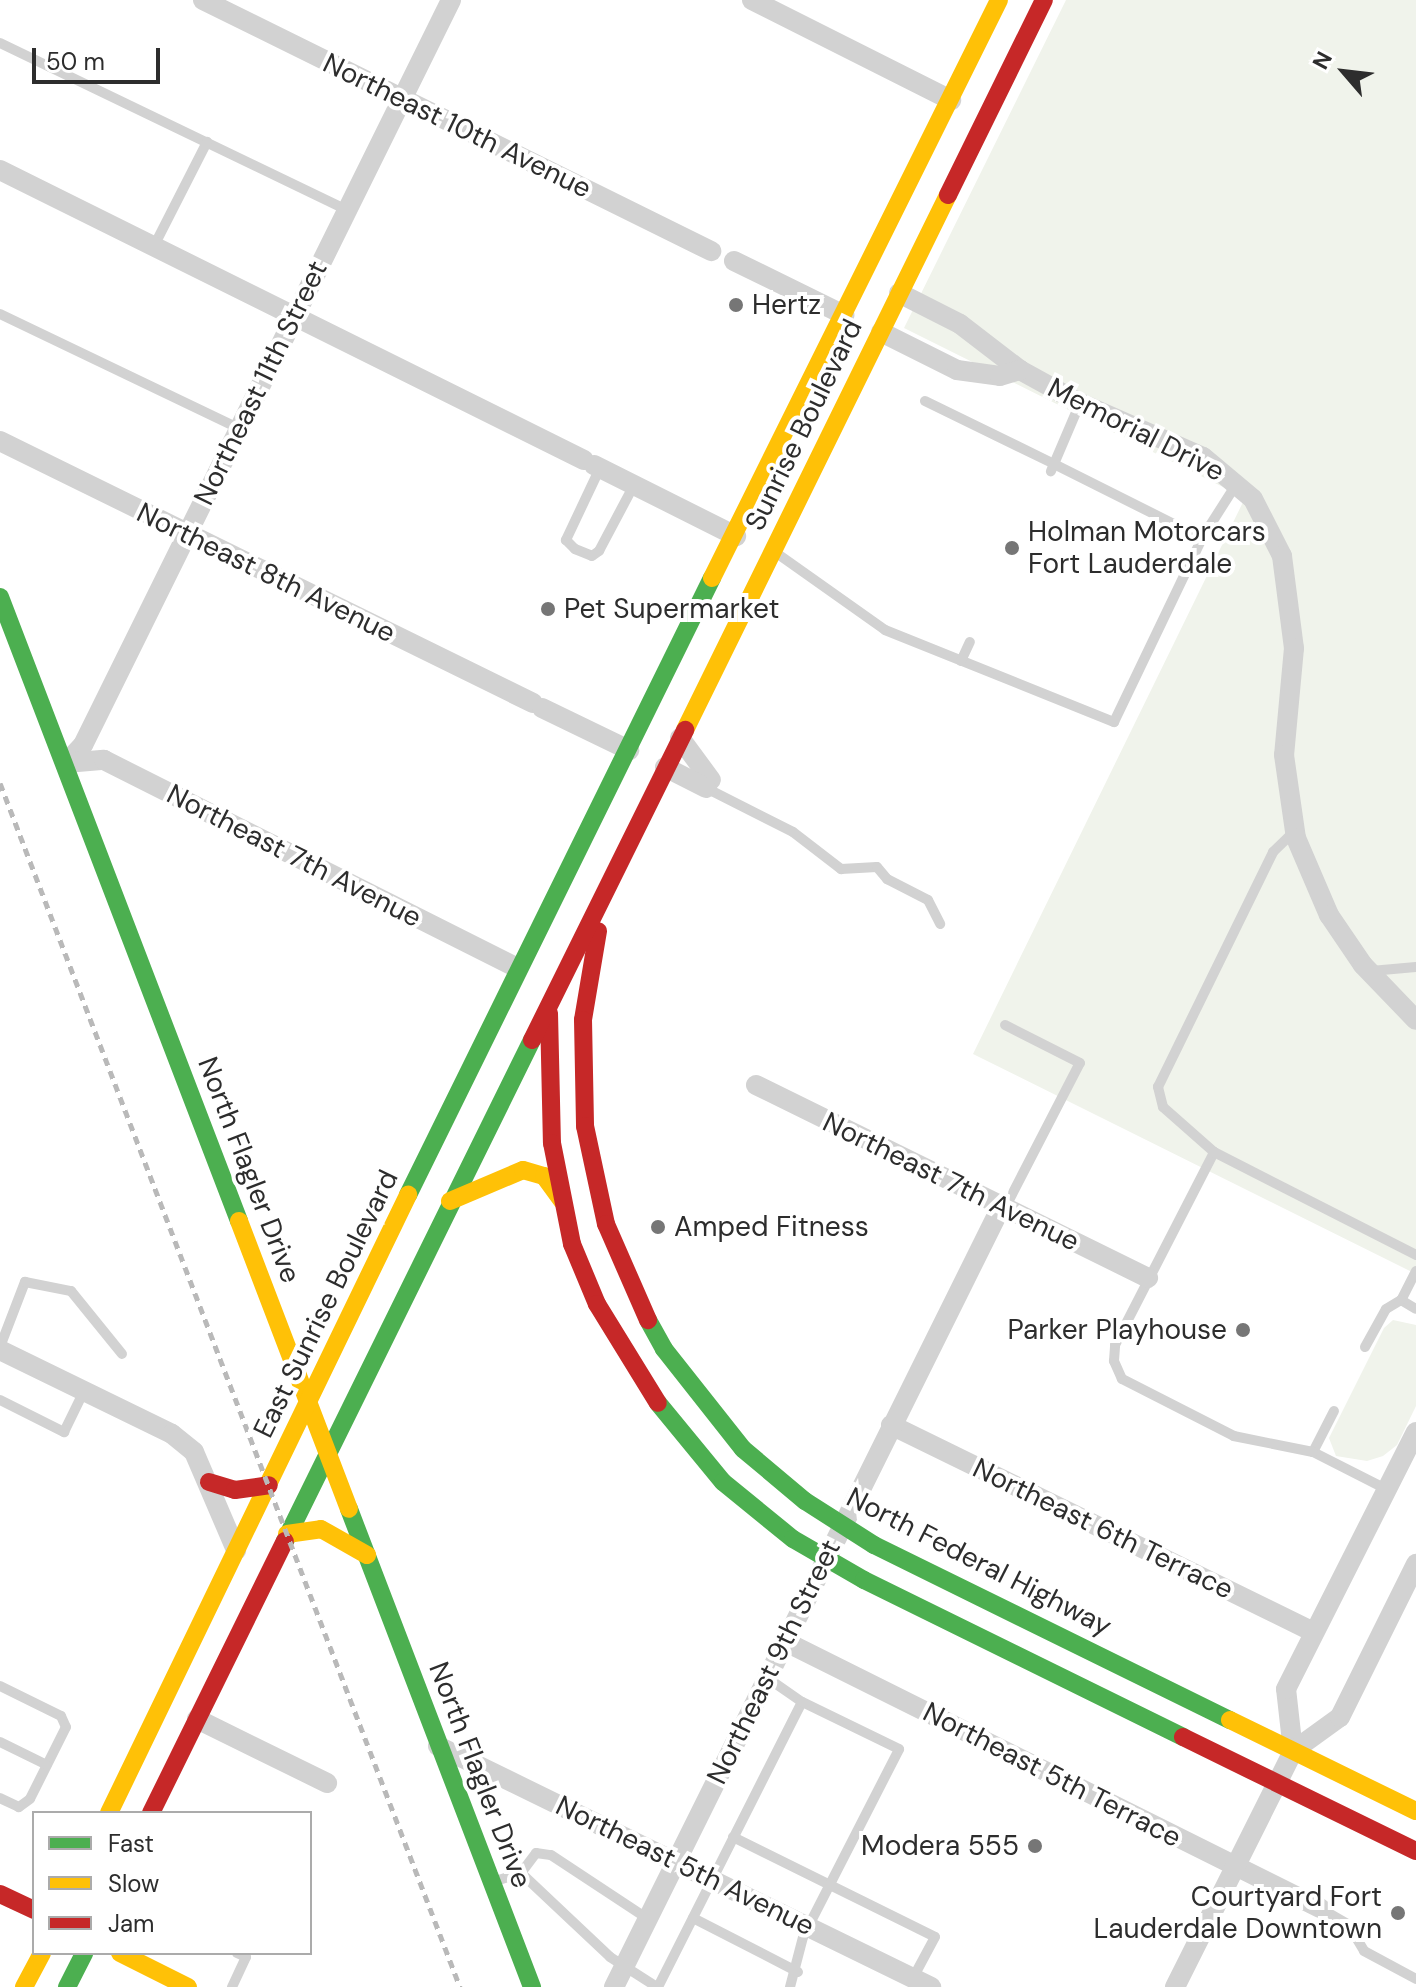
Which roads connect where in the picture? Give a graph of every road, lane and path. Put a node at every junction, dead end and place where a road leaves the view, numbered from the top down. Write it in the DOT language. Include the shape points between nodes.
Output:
graph roads {
  1 [pos="203,0"];
  2 [pos="451,0"];
  3 [pos="752,0"];
  4 [pos="999,0"];
  5 [pos="1044,0"];
  6 [pos="0,43"];
  7 [pos="402,99"];
  8 [pos="951,100"];
  9 [pos="207,142"];
  10 [pos="0,170"];
  11 [pos="347,210"];
  12 [pos="154,246"];
  13 [pos="711,251"];
  14 [pos="871,260"];
  15 [pos="734,261"];
  16 [pos="899,293"];
  17 [pos="0,314"];
  18 [pos="844,315"];
  19 [pos="294,316"];
  20 [pos="881,332"];
  21 [pos="1020,370"];
  22 [pos="925,401"];
  23 [pos="1080,403"];
  24 [pos="238,428"];
  25 [pos="0,441"];
  26 [pos="593,464"];
  27 [pos="1053,467"];
  28 [pos="1237,483"];
  29 [pos="762,484"];
  30 [pos="634,485"];
  31 [pos="185,534"];
  32 [pos="736,536"];
  33 [pos="1202,538"];
  34 [pos="773,551"];
  35 [pos="0,597"];
  36 [pos="970,642"];
  37 [pos="961,661"];
  38 [pos="680,738"];
  39 [pos="629,750"];
  40 [pos="66,763"];
  41 [pos="665,767"];
  42 [pos="709,784"];
  43 [pos="595,820"];
  44 [pos="1295,831"];
  45 [pos="614,874"];
  46 [pos="940,924"];
  47 [pos="1416,967"];
  48 [pos="518,968"];
  49 [pos="1369,972"];
  50 [pos="550,999"];
  51 [pos="1416,1020"];
  52 [pos="1005,1025"];
  53 [pos="756,1085"];
  54 [pos="1214,1152"];
  55 [pos="450,1201"];
  56 [pos="563,1203"];
  57 [pos="1002,1209"];
  58 [pos="1416,1255"];
  59 [pos="1416,1271"];
  60 [pos="1148,1278"];
  61 [pos="1401,1300"];
  62 [pos="1416,1309"];
  63 [pos="1365,1347"];
  64 [pos="0,1348"];
  65 [pos="122,1354"];
  66 [pos="84,1391"];
  67 [pos="0,1400"];
  68 [pos="307,1406"];
  69 [pos="1334,1411"];
  70 [pos="891,1425"];
  71 [pos="1416,1432"];
  72 [pos="328,1452"];
  73 [pos="1313,1452"];
  74 [pos="209,1482"];
  75 [pos="269,1485"];
  76 [pos="1386,1489"];
  77 [pos="841,1526"];
  78 [pos="287,1534"];
  79 [pos="236,1550"];
  80 [pos="367,1555"];
  81 [pos="825,1559"];
  82 [pos="1416,1564"];
  83 [pos="244,1621"];
  84 [pos="1314,1632"];
  85 [pos="784,1641"];
  86 [pos="766,1677"];
  87 [pos="0,1686"];
  88 [pos="802,1702"];
  89 [pos="197,1719"];
  90 [pos="0,1742"];
  91 [pos="438,1746"];
  92 [pos="1293,1751"];
  93 [pos="47,1765"];
  94 [pos="327,1783"];
  95 [pos="1277,1783"];
  96 [pos="0,1798"];
  97 [pos="110,1811"];
  98 [pos="152,1811"];
  99 [pos="1416,1811"];
  100 [pos="733,1837"];
  101 [pos="1416,1851"];
  102 [pos="677,1861"];
  103 [pos="1234,1867"];
  104 [pos="521,1873"];
  105 [pos="712,1879"];
  106 [pos="491,1882"];
  107 [pos="831,1883"];
  108 [pos="0,1894"];
  109 [pos="1320,1908"];
  110 [pos="32,1909"];
  111 [pos="693,1918"];
  112 [pos="648,1919"];
  113 [pos="808,1927"];
  114 [pos="41,1955"];
  115 [pos="83,1955"];
  116 [pos="124,1955"];
  117 [pos="243,1955"];
  118 [pos="624,1967"];
  119 [pos="798,1972"];
  120 [pos="1416,1979"];
  121 [pos="922,1983"];
  122 [pos="24,1987"];
  123 [pos="67,1987"];
  124 [pos="188,1987"];
  125 [pos="232,1987"];
  126 [pos="532,1987"];
  127 [pos="614,1987"];
  128 [pos="658,1987"];
  129 [pos="790,1987"];
  130 [pos="1175,1987"];
  1 -- 7 [label="street, Northeast 10th Avenue"];
  2 -- 7 [label="street, Northeast 11th Street"];
  3 -- 8 [label="street"];
  4 -- 8 [label="main road, Sunrise Boulevard"];
  5 -- 16 [label="main road, Sunrise Boulevard"];
  6 -- 9 [label="lane"];
  7 -- 11 [label="street, Northeast 11th Street"];
  7 -- 13 [label="street, Northeast 10th Avenue"];
  8 -- 14 [label="main road, Sunrise Boulevard"];
  9 -- 11 [label="lane"];
  9 -- 12 [label="lane"];
  10 -- 12 [label="street"];
  11 -- 19 [label="street, Northeast 11th Street"];
  12 -- 19 [label="street"];
  14 -- 18 [label="main road, Sunrise Boulevard"];
  14 -- 20 [label="main road" via="870,293"];
  15 -- 18 [label="street"];
  16 -- 20 [label="main road, Sunrise Boulevard"];
  16 -- 21 [label="street, Memorial Drive" via="960,324"];
  17 -- 24 [label="lane"];
  18 -- 29 [label="main road, Sunrise Boulevard"];
  19 -- 24 [label="street, Northeast 11th Street"];
  19 -- 26 [label="street"];
  20 -- 21 [label="street, Memorial Drive" via="957,370 1000,376"];
  20 -- 34 [label="main road, Sunrise Boulevard"];
  21 -- 23 [label="street, Memorial Drive"];
  22 -- 27 [label="lane"];
  23 -- 27 [label="lane"];
  23 -- 28 [label="street, Memorial Drive" via="1203,457"];
  24 -- 31 [label="street, Northeast 11th Street"];
  25 -- 31 [label="street, Northeast 8th Avenue"];
  26 -- 30 [label="street"];
  26 -- 30 [label="lane" via="566,540 575,549 592,556 599,551"];
  27 -- 33 [label="lane"];
  28 -- 33 [label="lane"];
  28 -- 44 [label="street, Memorial Drive" via="1253,499 1282,556 1294,648 1284,755"];
  29 -- 32 [label="main road, Sunrise Boulevard"];
  29 -- 34 [label="main road" via="763,525"];
  30 -- 32 [label="street"];
  31 -- 39 [label="street, Northeast 8th Avenue"];
  31 -- 40 [label="street, Northeast 11th Street" via="83,745"];
  32 -- 39 [label="main road, Sunrise Boulevard"];
  33 -- 37 [label="lane" via="1114,722"];
  34 -- 37 [label="lane" via="829,587 870,622"];
  34 -- 38 [label="main road, Sunrise Boulevard"];
  35 -- 40 [label="main road, North Flagler Drive"];
  36 -- 37 [label="lane"];
  38 -- 41 [label="main road, Sunrise Boulevard"];
  38 -- 42 [label="street"];
  39 -- 43 [label="main road, Sunrise Boulevard"];
  40 -- 48 [label="street, Northeast 7th Avenue" via="104,760"];
  40 -- 68 [label="main road, North Flagler Drive"];
  41 -- 42 [label="street"];
  41 -- 45 [label="main road, Sunrise Boulevard"];
  42 -- 46 [label="lane" via="793,832 841,869 877,867 887,879 928,900"];
  43 -- 48 [label="main road, East Sunrise Boulevard"];
  43 -- 50 [label="main road"];
  44 -- 49 [label="street, Memorial Drive" via="1329,915"];
  44 -- 54 [label="lane" via="1273,852 1158,1087 1163,1107"];
  45 -- 50 [label="main road"];
  45 -- 77 [label="main road, North Federal Highway" via="589,973 581,1073 585,1126 606,1224 632,1292 687,1383 743,1449"];
  47 -- 49 [label="lane"];
  48 -- 68 [label="main road, East Sunrise Boulevard"];
  49 -- 51 [label="street, Memorial Drive"];
  50 -- 55 [label="main road"];
  50 -- 56 [label="main road" via="548,1112"];
  52 -- 57 [label="lane" via="1080,1063"];
  53 -- 57 [label="street, Northeast 7th Avenue"];
  54 -- 58 [label="lane"];
  54 -- 60 [label="lane"];
  55 -- 56 [label="main road" via="523,1170 544,1176"];
  55 -- 72 [label="main road"];
  56 -- 81 [label="main road" via="572,1244 597,1304 650,1395 723,1482"];
  57 -- 60 [label="street, Northeast 7th Avenue"];
  57 -- 70 [label="street, Northeast 9th Street"];
  59 -- 61 [label="lane"];
  60 -- 73 [label="lane" via="1115,1345 1114,1361 1122,1379 1234,1436"];
  61 -- 62 [label="lane"];
  61 -- 63 [label="lane" via="1386,1309"];
  64 -- 65 [label="lane" via="25,1282 71,1291"];
  64 -- 66 [label="street"];
  66 -- 67 [label="lane" via="64,1432"];
  66 -- 74 [label="street" via="172,1434 194,1452"];
  68 -- 72 [label="main road, North Flagler Drive"];
  68 -- 75 [label="main road, East Sunrise Boulevard"];
  69 -- 73 [label="lane"];
  70 -- 77 [label="street, Northeast 9th Street"];
  70 -- 84 [label="street, Northeast 6th Terrace"];
  71 -- 76 [label="street"];
  72 -- 78 [label="main road"];
  72 -- 80 [label="main road, North Flagler Drive"];
  73 -- 76 [label="lane"];
  74 -- 75 [label="main road" via="235,1490"];
  74 -- 79 [label="street"];
  75 -- 79 [label="main road, East Sunrise Boulevard"];
  76 -- 84 [label="street"];
  77 -- 81 [label="street, Northeast 9th Street"];
  77 -- 92 [label="main road, North Federal Highway"];
  78 -- 80 [label="main road" via="321,1529"];
  78 -- 83 [label="main road"];
  79 -- 83 [label="main road"];
  79 -- 97 [label="main road, East Sunrise Boulevard"];
  80 -- 91 [label="main road, North Flagler Drive"];
  81 -- 85 [label="street, Northeast 9th Street"];
  81 -- 95 [label="main road"];
  82 -- 92 [label="street" via="1340,1717"];
  83 -- 89 [label="main road"];
  84 -- 92 [label="street" via="1286,1689"];
  85 -- 86 [label="street, Northeast 9th Street"];
  85 -- 103 [label="street, Northeast 5th Terrace"];
  86 -- 88 [label="lane"];
  86 -- 102 [label="street, Northeast 9th Street"];
  87 -- 93 [label="lane" via="65,1722"];
  88 -- 100 [label="lane"];
  88 -- 107 [label="lane" via="899,1749"];
  89 -- 94 [label="street"];
  89 -- 98 [label="main road"];
  90 -- 93 [label="lane"];
  91 -- 102 [label="street, Northeast 5th Avenue"];
  91 -- 106 [label="main road, North Flagler Drive"];
  92 -- 95 [label="street"];
  92 -- 99 [label="main road, North Federal Highway"];
  93 -- 96 [label="lane" via="24,1805"];
  95 -- 101 [label="main road"];
  95 -- 103 [label="street"];
  100 -- 105 [label="lane"];
  100 -- 107 [label="lane"];
  102 -- 105 [label="street, Northeast 5th Avenue"];
  102 -- 112 [label="street, Northeast 9th Street"];
  103 -- 109 [label="street, Northeast 5th Terrace"];
  103 -- 130 [label="street"];
  104 -- 106 [label="lane"];
  104 -- 112 [label="lane" via="536,1853 551,1855"];
  104 -- 118 [label="lane"];
  105 -- 111 [label="lane"];
  105 -- 113 [label="street, Northeast 5th Avenue"];
  106 -- 126 [label="main road, North Flagler Drive"];
  107 -- 113 [label="lane"];
  107 -- 121 [label="lane" via="935,1937"];
  108 -- 110 [label="main road"];
  109 -- 120 [label="lane" via="1348,1924 1364,1951"];
  111 -- 119 [label="lane"];
  111 -- 128 [label="lane"];
  112 -- 118 [label="street, Northeast 9th Street"];
  113 -- 119 [label="lane"];
  113 -- 121 [label="street, Northeast 5th Avenue"];
  114 -- 122 [label="main road"];
  115 -- 123 [label="main road"];
  116 -- 124 [label="main road"];
  117 -- 125 [label="lane"];
  118 -- 127 [label="street, Northeast 9th Street"];
  118 -- 128 [label="lane"];
  119 -- 129 [label="lane"];
}
